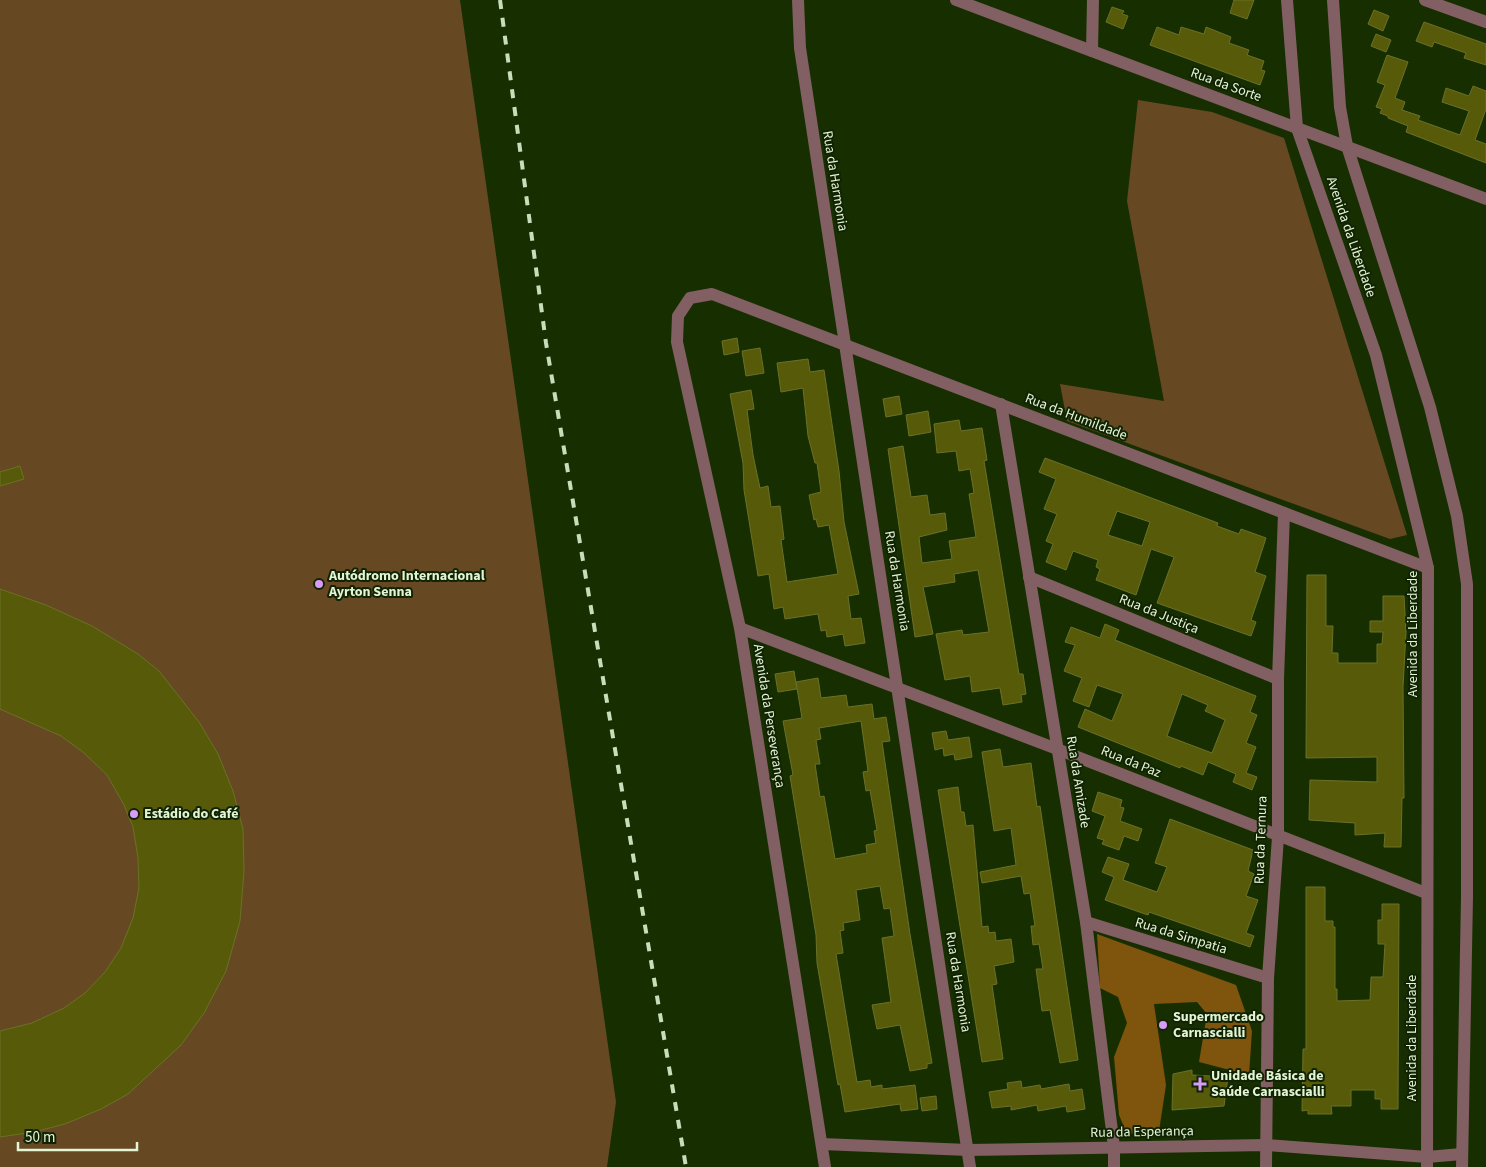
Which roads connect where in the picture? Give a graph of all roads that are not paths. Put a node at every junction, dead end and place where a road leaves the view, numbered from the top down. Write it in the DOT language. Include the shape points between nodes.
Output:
graph roads {
  1 [pos="798,0"];
  2 [pos="956,0"];
  3 [pos="1093,0"];
  4 [pos="1286,0"];
  5 [pos="1333,0"];
  6 [pos="1425,0"];
  7 [pos="1486,22"];
  8 [pos="1092,51"];
  9 [pos="1297,128"];
  10 [pos="1347,146"];
  11 [pos="1486,199"];
  12 [pos="712,294"];
  13 [pos="844,343"];
  14 [pos="1001,404"];
  15 [pos="1284,513"];
  16 [pos="1428,568"];
  17 [pos="1029,577"];
  18 [pos="740,628"];
  19 [pos="1278,679"];
  20 [pos="899,688"];
  21 [pos="1057,749"];
  22 [pos="1278,836"];
  23 [pos="1426,893"];
  24 [pos="1086,922"];
  25 [pos="1268,978"];
  26 [pos="822,1144"];
  27 [pos="1266,1145"];
  28 [pos="1114,1147"];
  29 [pos="968,1150"];
  30 [pos="1462,1161"];
  31 [pos="1427,1162"];
  32 [pos="824,1167"];
  33 [pos="970,1167"];
  34 [pos="1114,1167"];
  35 [pos="1266,1167"];
  1 -- 13 [label="street, Rua da Harmonia" via="800,48"];
  2 -- 8 [label="street, Rua da Sorte"];
  3 -- 8 [label="street"];
  4 -- 9 [label="street, Avenida da Liberdade"];
  5 -- 10 [label="street, Avenida da Liberdade" via="1340,107"];
  6 -- 7 [label="street"];
  8 -- 9 [label="street, Rua da Sorte"];
  9 -- 10 [label="street, Rua da Sorte"];
  9 -- 16 [label="street, Avenida da Liberdade" via="1376,355"];
  10 -- 11 [label="street, Rua da Sorte"];
  10 -- 30 [label="street, Avenida da Liberdade" via="1430,407 1457,516 1467,584 1467,897"];
  12 -- 13 [label="street, Rua da Humildade"];
  12 -- 18 [label="street, Avenida da Perseverança" via="690,298 678,316 677,342"];
  13 -- 14 [label="street, Rua da Humildade"];
  13 -- 20 [label="street, Rua da Harmonia"];
  14 -- 15 [label="street, Rua da Humildade"];
  14 -- 17 [label="street, Rua da Amizade"];
  15 -- 16 [label="street, Rua da Humildade"];
  15 -- 19 [label="street, Rua da Ternura"];
  16 -- 23 [label="street, Avenida da Liberdade"];
  17 -- 19 [label="street, Rua da Justiça"];
  17 -- 21 [label="street, Rua da Amizade"];
  18 -- 20 [label="street, Rua da Paz"];
  18 -- 26 [label="street, Avenida da Perseverança"];
  19 -- 22 [label="street, Rua da Ternura"];
  20 -- 21 [label="street, Rua da Paz"];
  20 -- 29 [label="street, Rua da Harmonia"];
  21 -- 22 [label="street, Rua da Paz"];
  21 -- 24 [label="street, Rua da Amizade"];
  22 -- 23 [label="street, Rua da Paz"];
  22 -- 25 [label="street, Rua da Ternura"];
  23 -- 31 [label="street, Avenida da Liberdade"];
  24 -- 25 [label="street, Rua da Simpatia"];
  24 -- 28 [label="street, Rua da Amizade"];
  25 -- 27 [label="street, Rua da Ternura"];
  26 -- 29 [label="street, Rua da Esperança"];
  26 -- 32 [label="street, Avenida da Perseverança"];
  27 -- 28 [label="street, Rua da Esperança"];
  27 -- 31 [label="street, Rua da Esperança"];
  27 -- 35 [label="street, Rua da Ternura"];
  28 -- 29 [label="street, Rua da Esperança"];
  28 -- 34 [label="street, Rua da Amizade"];
  29 -- 33 [label="street, Rua da Harmonia"];
  30 -- 31 [label="street, Rua da Esperança"];
}
